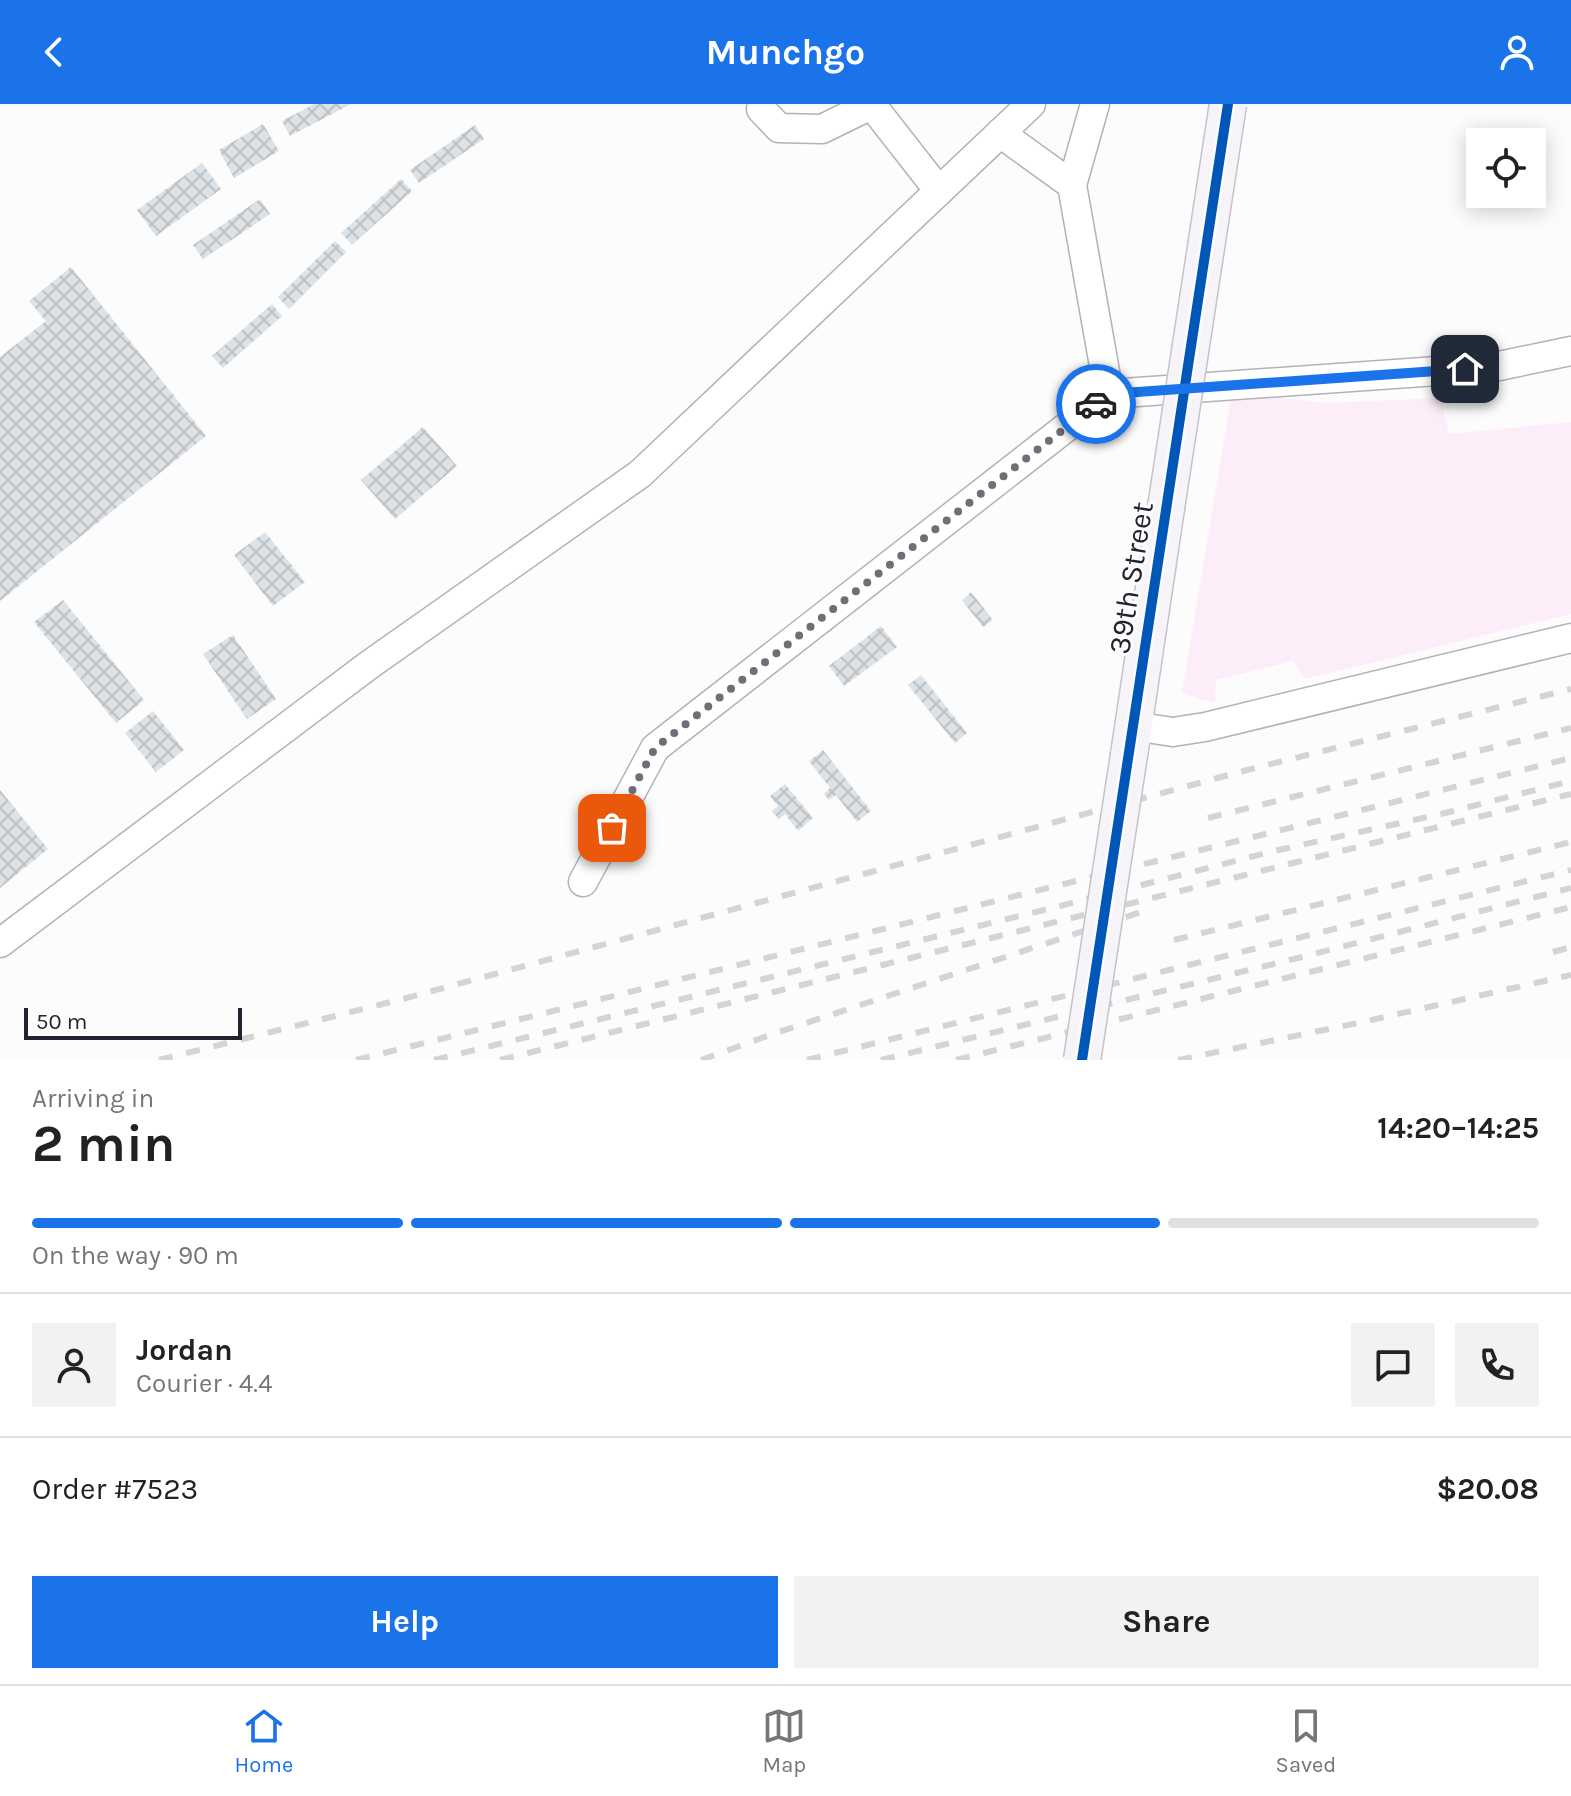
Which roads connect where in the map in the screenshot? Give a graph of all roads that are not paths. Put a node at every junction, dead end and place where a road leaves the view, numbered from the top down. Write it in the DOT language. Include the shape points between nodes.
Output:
graph roads {
  1 [pos="871,104"];
  2 [pos="1031,104"];
  3 [pos="1095,104"];
  4 [pos="1228,104"];
  5 [pos="761,109"];
  6 [pos="1000,133"];
  7 [pos="1072,185"];
  8 [pos="939,191"];
  9 [pos="1571,351"];
  10 [pos="1109,394"];
  11 [pos="1571,638"];
  12 [pos="1133,726"];
  13 [pos="583,882"];
  14 [pos="0,943"];
  15 [pos="1082,1060"];
  1 -- 5 [label="lane" via="822,129 779,128"];
  1 -- 8 [label="lane"];
  2 -- 6 [label="lane"];
  3 -- 7 [label="lane"];
  4 -- 12 [label="main road, 39th Street, bridge"];
  6 -- 7 [label="lane"];
  6 -- 8 [label="lane"];
  7 -- 10 [label="lane"];
  8 -- 14 [label="lane" via="640,474 369,665"];
  9 -- 10 [label="lane" via="1494,367"];
  10 -- 13 [label="lane" via="655,748"];
  11 -- 12 [label="lane" via="1205,727 1173,732"];
  12 -- 15 [label="main road, 39th Street, bridge"];
}
